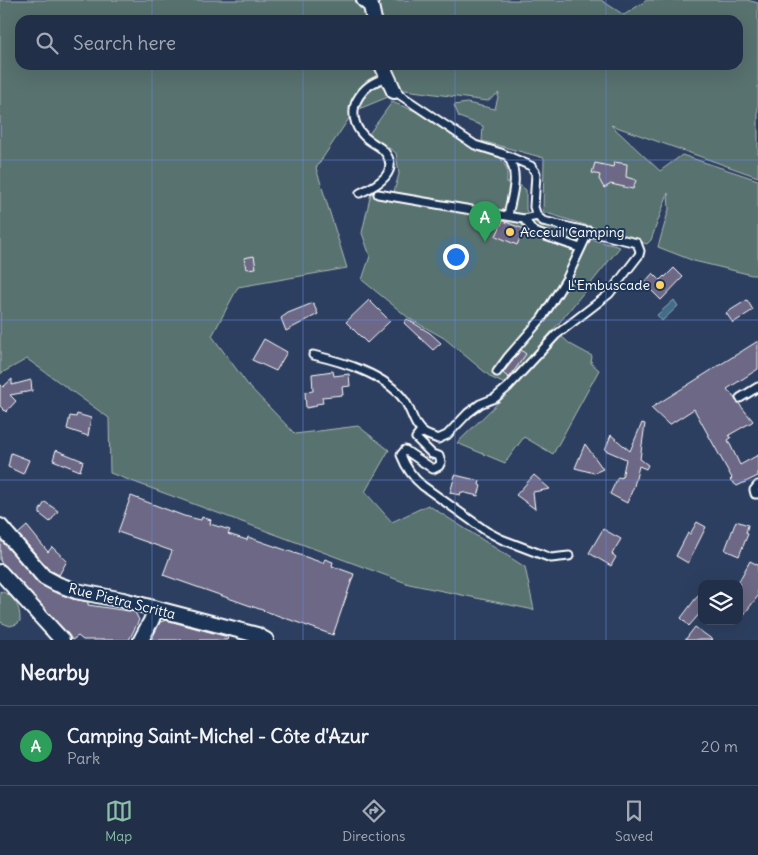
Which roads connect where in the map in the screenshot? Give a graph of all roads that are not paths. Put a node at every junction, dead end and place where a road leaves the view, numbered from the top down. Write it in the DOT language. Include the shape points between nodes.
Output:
graph roads {
  1 [pos="364,0"];
  2 [pos="373,15"];
  3 [pos="385,71"];
  4 [pos="394,91"];
  5 [pos="508,157"];
  6 [pos="360,193"];
  7 [pos="378,194"];
  8 [pos="508,215"];
  9 [pos="537,216"];
  10 [pos="524,219"];
  11 [pos="589,231"];
  12 [pos="580,248"];
  13 [pos="313,354"];
  14 [pos="497,372"];
  15 [pos="758,387"];
  16 [pos="740,398"];
  17 [pos="424,433"];
  18 [pos="758,485"];
  19 [pos="758,494"];
  20 [pos="0,526"];
  21 [pos="569,556"];
  22 [pos="0,572"];
  23 [pos="156,609"];
  24 [pos="62,640"];
  25 [pos="140,640"];
  26 [pos="266,640"];
  1 -- 2 [label="street" via="371,6"];
  3 -- 4 [label="street"];
  3 -- 6 [label="lane" via="364,90 353,112 363,135 382,149 389,159 390,170 384,180"];
  4 -- 5 [label="lane" via="475,145"];
  5 -- 8 [label="lane" via="515,176"];
  5 -- 9 [label="lane" via="531,166 536,173 534,207"];
  7 -- 8 [label="lane"];
  8 -- 10 [label="lane"];
  9 -- 10 [label="lane"];
  9 -- 11 [label="lane" via="544,221"];
  10 -- 12 [label="lane" via="534,232"];
  11 -- 12 [label="lane"];
  11 -- 17 [label="lane" via="637,243 639,255 609,294 556,335 495,398 468,413 447,435 438,439"];
  12 -- 14 [label="lane" via="542,318"];
  13 -- 17 [label="lane" via="342,362 387,385 404,400"];
  15 -- 16 [label="lane"];
  17 -- 21 [label="lane" via="416,438 432,454 439,456 439,466 433,469 405,450 401,455 413,478 422,486 501,539 551,558"];
  18 -- 19 [label="lane" via="754,490"];
  20 -- 23 [label="street, Rue Pietra Scritta" via="44,577 57,584"];
  22 -- 24 [label="street"];
  23 -- 25 [label="street"];
  23 -- 26 [label="street, Rue Pietra Scritta"];
}
